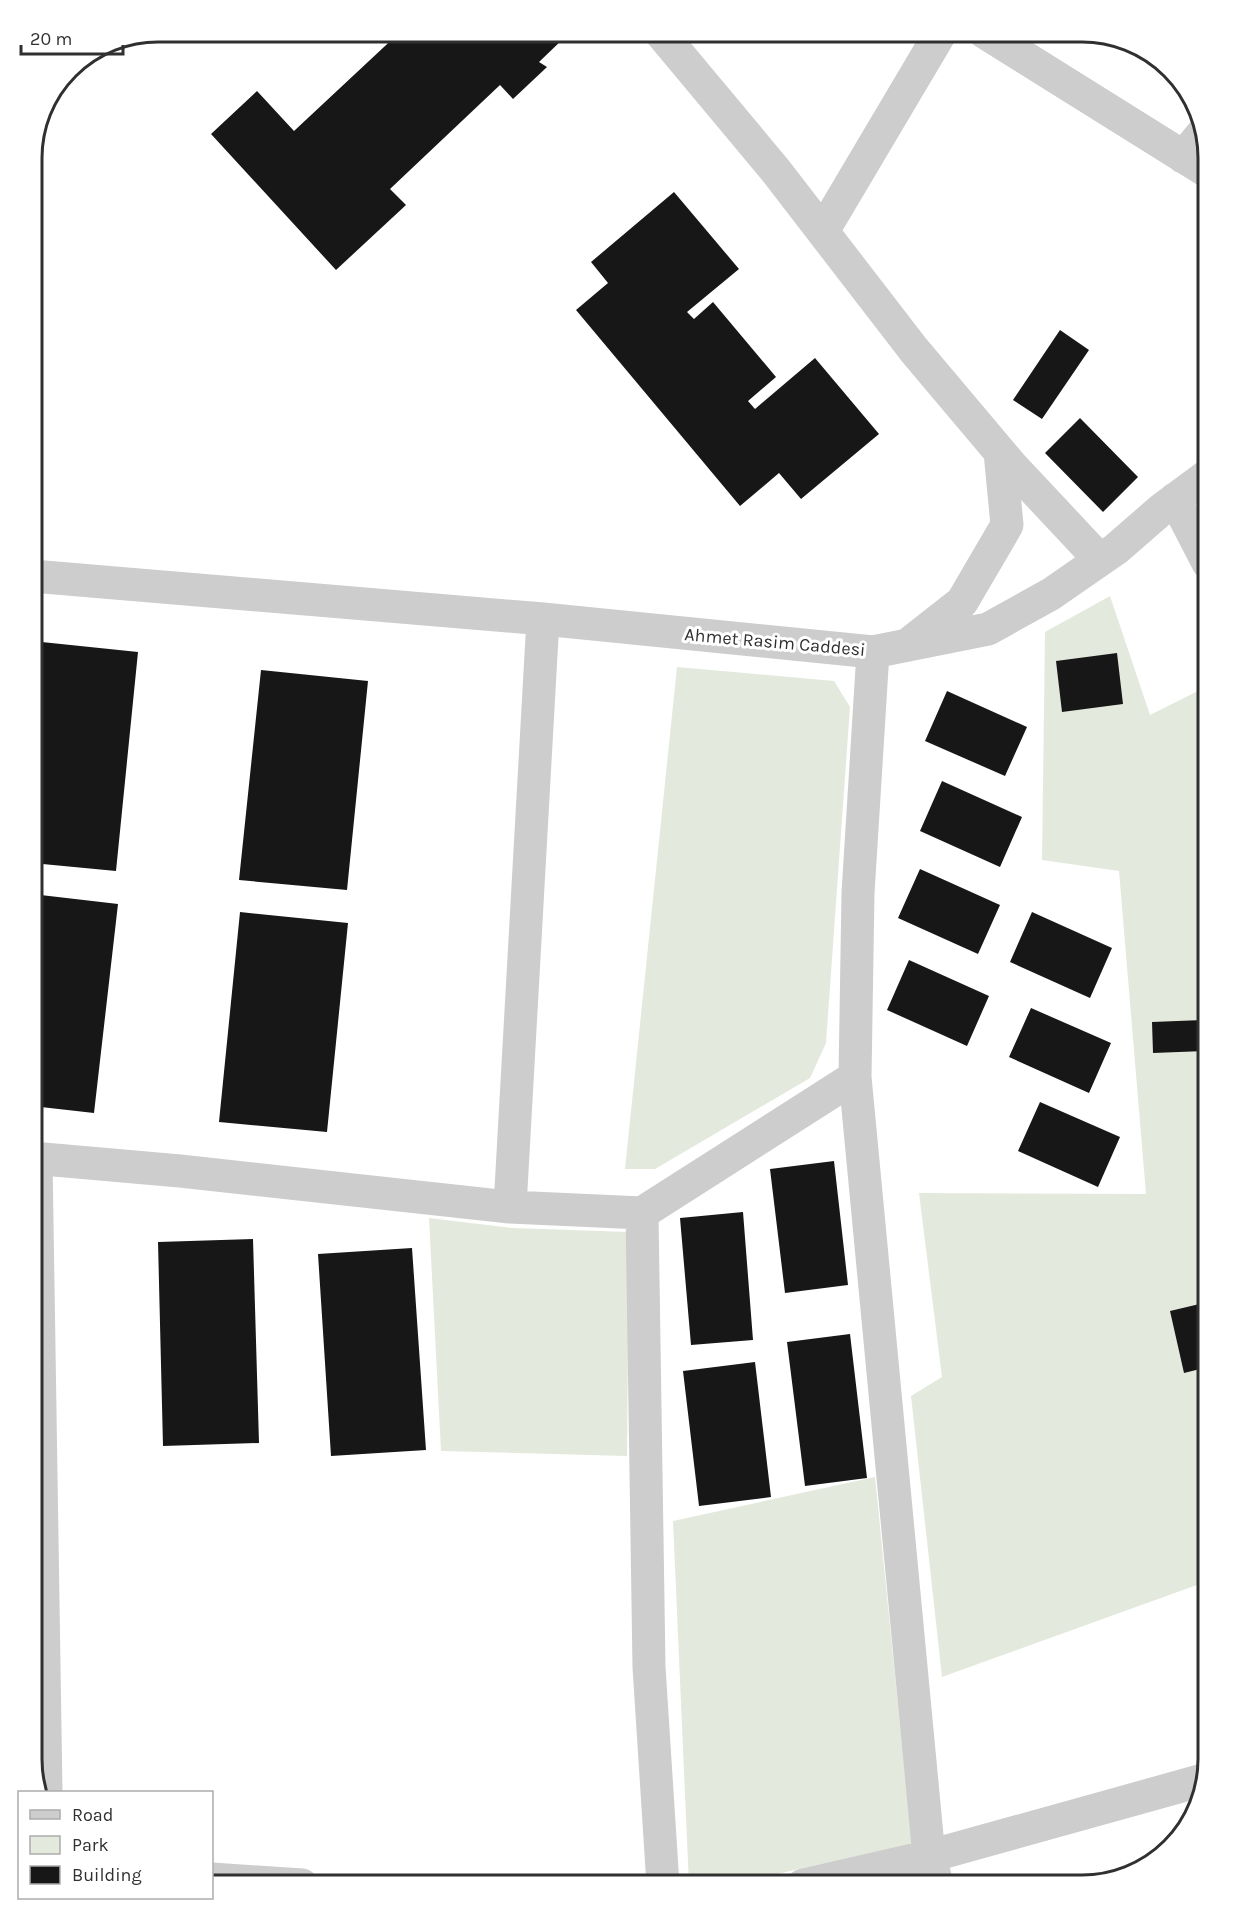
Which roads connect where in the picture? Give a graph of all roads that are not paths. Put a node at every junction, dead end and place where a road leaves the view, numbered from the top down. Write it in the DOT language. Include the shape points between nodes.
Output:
graph roads {
  1 [pos="668,42"];
  2 [pos="935,42"];
  3 [pos="1002,42"];
  4 [pos="1198,154"];
  5 [pos="823,231"];
  6 [pos="999,452"];
  7 [pos="1198,483"];
  8 [pos="1175,499"];
  9 [pos="1198,542"];
  10 [pos="1100,560"];
  11 [pos="42,577"];
  12 [pos="543,620"];
  13 [pos="907,645"];
  14 [pos="873,652"];
  15 [pos="855,1077"];
  16 [pos="42,1159"];
  17 [pos="510,1207"];
  18 [pos="642,1214"];
  19 [pos="42,1581"];
  20 [pos="1195,1783"];
  21 [pos="46,1789"];
  22 [pos="934,1871"];
  23 [pos="662,1875"];
  24 [pos="897,1875"];
  1 -- 5 [label="street"];
  2 -- 5 [label="street"];
  3 -- 4 [label="street"];
  5 -- 6 [label="street"];
  6 -- 10 [label="street"];
  6 -- 13 [label="street" via="1007,525 962,602"];
  7 -- 8 [label="street, Ahmet Rasim Caddesi"];
  8 -- 9 [label="street"];
  8 -- 10 [label="street, Ahmet Rasim Caddesi"];
  10 -- 13 [label="street, Ahmet Rasim Caddesi" via="1051,594 988,629"];
  11 -- 12 [label="street, Ahmet Rasim Caddesi"];
  12 -- 14 [label="street, Ahmet Rasim Caddesi"];
  12 -- 17 [label="street"];
  13 -- 14 [label="street, Ahmet Rasim Caddesi"];
  14 -- 15 [label="street" via="858,892"];
  15 -- 18 [label="street"];
  15 -- 22 [label="street"];
  16 -- 17 [label="street"];
  17 -- 18 [label="street"];
  18 -- 23 [label="street" via="649,1667"];
  19 -- 21 [label="street"];
  20 -- 22 [label="street"];
  22 -- 24 [label="street"];
}
